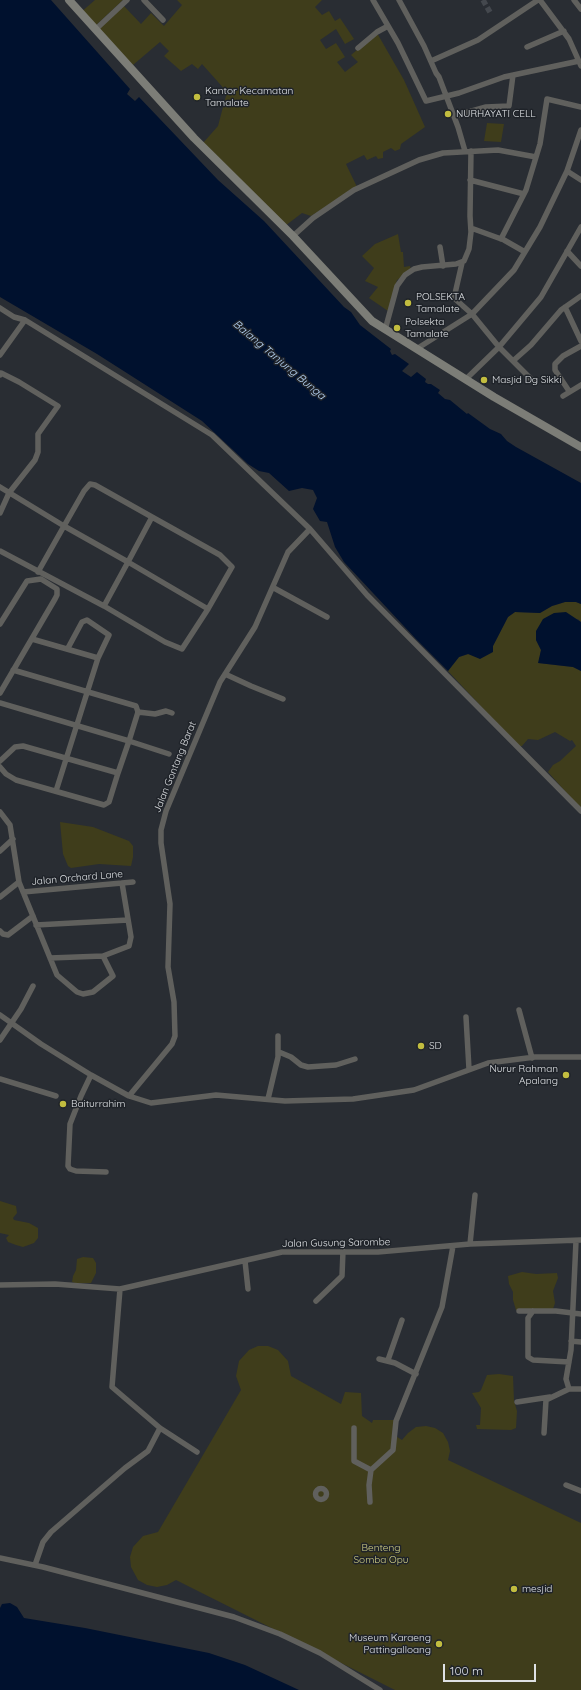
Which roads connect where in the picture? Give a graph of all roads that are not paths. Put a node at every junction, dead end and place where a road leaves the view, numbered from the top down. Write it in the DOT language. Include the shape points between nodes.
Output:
graph roads {
  1 [pos="69,0"];
  2 [pos="127,0"];
  3 [pos="144,0"];
  4 [pos="373,0"];
  5 [pos="399,0"];
  6 [pos="539,0"];
  7 [pos="574,0"];
  8 [pos="581,9"];
  9 [pos="163,20"];
  10 [pos="388,26"];
  11 [pos="96,29"];
  12 [pos="564,31"];
  13 [pos="528,47"];
  14 [pos="358,48"];
  15 [pos="580,60"];
  16 [pos="431,61"];
  17 [pos="513,75"];
  18 [pos="446,97"];
  19 [pos="581,107"];
  20 [pos="454,116"];
  21 [pos="581,130"];
  22 [pos="468,151"];
  23 [pos="536,157"];
  24 [pos="567,171"];
  25 [pos="470,180"];
  26 [pos="581,180"];
  27 [pos="524,194"];
  28 [pos="581,227"];
  29 [pos="471,228"];
  30 [pos="293,236"];
  31 [pos="501,239"];
  32 [pos="440,247"];
  33 [pos="567,251"];
  34 [pos="525,252"];
  35 [pos="462,263"];
  36 [pos="443,266"];
  37 [pos="581,266"];
  38 [pos="581,296"];
  39 [pos="565,307"];
  40 [pos="0,308"];
  41 [pos="472,314"];
  42 [pos="25,320"];
  43 [pos="385,330"];
  44 [pos="581,341"];
  45 [pos="581,346"];
  46 [pos="499,347"];
  47 [pos="418,348"];
  48 [pos="0,355"];
  49 [pos="513,361"];
  50 [pos="0,375"];
  51 [pos="466,379"];
  52 [pos="533,381"];
  53 [pos="581,385"];
  54 [pos="569,391"];
  55 [pos="563,396"];
  56 [pos="581,447"];
  57 [pos="0,487"];
  58 [pos="10,493"];
  59 [pos="0,513"];
  60 [pos="152,517"];
  61 [pos="64,526"];
  62 [pos="310,529"];
  63 [pos="0,552"];
  64 [pos="128,562"];
  65 [pos="38,572"];
  66 [pos="274,588"];
  67 [pos="104,606"];
  68 [pos="208,609"];
  69 [pos="327,617"];
  70 [pos="0,624"];
  71 [pos="32,639"];
  72 [pos="68,648"];
  73 [pos="98,658"];
  74 [pos="14,670"];
  75 [pos="225,674"];
  76 [pos="86,691"];
  77 [pos="0,693"];
  78 [pos="282,699"];
  79 [pos="0,703"];
  80 [pos="138,712"];
  81 [pos="172,713"];
  82 [pos="77,725"];
  83 [pos="129,741"];
  84 [pos="169,754"];
  85 [pos="66,757"];
  86 [pos="0,761"];
  87 [pos="0,767"];
  88 [pos="118,773"];
  89 [pos="56,791"];
  90 [pos="581,811"];
  91 [pos="0,812"];
  92 [pos="13,840"];
  93 [pos="0,851"];
  94 [pos="19,882"];
  95 [pos="133,882"];
  96 [pos="122,884"];
  97 [pos="23,892"];
  98 [pos="0,898"];
  99 [pos="33,916"];
  100 [pos="128,920"];
  101 [pos="36,925"];
  102 [pos="0,931"];
  103 [pos="103,956"];
  104 [pos="50,958"];
  105 [pos="33,986"];
  106 [pos="519,1010"];
  107 [pos="0,1015"];
  108 [pos="466,1017"];
  109 [pos="12,1024"];
  110 [pos="278,1036"];
  111 [pos="0,1040"];
  112 [pos="279,1052"];
  113 [pos="581,1057"];
  114 [pos="532,1058"];
  115 [pos="355,1059"];
  116 [pos="469,1069"];
  117 [pos="91,1075"];
  118 [pos="0,1079"];
  119 [pos="56,1096"];
  120 [pos="129,1096"];
  121 [pos="268,1099"];
  122 [pos="106,1172"];
  123 [pos="475,1195"];
  124 [pos="578,1240"];
  125 [pos="470,1244"];
  126 [pos="453,1246"];
  127 [pos="343,1251"];
  128 [pos="245,1261"];
  129 [pos="0,1285"];
  130 [pos="120,1289"];
  131 [pos="248,1289"];
  132 [pos="316,1301"];
  133 [pos="519,1311"];
  134 [pos="533,1311"];
  135 [pos="572,1313"];
  136 [pos="581,1314"];
  137 [pos="402,1320"];
  138 [pos="571,1342"];
  139 [pos="581,1342"];
  140 [pos="379,1359"];
  141 [pos="388,1360"];
  142 [pos="569,1362"];
  143 [pos="416,1374"];
  144 [pos="569,1389"];
  145 [pos="581,1390"];
  146 [pos="550,1398"];
  147 [pos="517,1402"];
  148 [pos="160,1428"];
  149 [pos="354,1428"];
  150 [pos="544,1432"];
  151 [pos="196,1452"];
  152 [pos="370,1470"];
  153 [pos="566,1485"];
  154 [pos="581,1491"];
  155 [pos="370,1502"];
  156 [pos="0,1558"];
  157 [pos="35,1565"];
  158 [pos="380,1690"];
  1 -- 11 [label="street"];
  2 -- 11 [label="street"];
  3 -- 9 [label="street"];
  4 -- 10 [label="street"];
  5 -- 16 [label="street"];
  6 -- 12 [label="street"];
  6 -- 16 [label="street" via="478,40"];
  7 -- 8 [label="street"];
  10 -- 14 [label="street"];
  10 -- 18 [label="street" via="425,100"];
  11 -- 30 [label="street" via="194,138"];
  12 -- 13 [label="street"];
  12 -- 15 [label="street"];
  15 -- 17 [label="street"];
  16 -- 18 [label="street"];
  17 -- 18 [label="street"];
  17 -- 20 [label="street" via="509,106 486,107"];
  18 -- 20 [label="street"];
  19 -- 23 [label="street" via="548,100"];
  20 -- 22 [label="street"];
  21 -- 24 [label="street"];
  22 -- 23 [label="street" via="509,151"];
  22 -- 25 [label="street"];
  22 -- 30 [label="street" via="443,153 419,160 365,183 313,218"];
  23 -- 27 [label="street"];
  24 -- 26 [label="street"];
  24 -- 34 [label="street"];
  25 -- 27 [label="street"];
  25 -- 29 [label="street"];
  27 -- 31 [label="street"];
  28 -- 33 [label="street"];
  29 -- 31 [label="street"];
  29 -- 35 [label="street" via="468,250"];
  30 -- 43 [label="street" via="362,312"];
  31 -- 34 [label="street"];
  32 -- 36 [label="street"];
  33 -- 37 [label="street"];
  33 -- 46 [label="street" via="541,297"];
  34 -- 41 [label="street" via="506,279"];
  35 -- 36 [label="street"];
  35 -- 41 [label="street" via="454,298"];
  36 -- 43 [label="street" via="417,268 401,279"];
  38 -- 39 [label="street"];
  39 -- 44 [label="street"];
  39 -- 49 [label="street"];
  40 -- 42 [label="street" via="14,317"];
  41 -- 46 [label="street"];
  41 -- 47 [label="street"];
  42 -- 48 [label="street"];
  42 -- 62 [label="street" via="204,430"];
  43 -- 47 [label="street"];
  45 -- 54 [label="street" via="563,356 555,364"];
  46 -- 49 [label="street"];
  46 -- 51 [label="street"];
  47 -- 51 [label="street"];
  49 -- 52 [label="street"];
  50 -- 58 [label="street" via="19,382 58,406 38,434 38,452 34,460"];
  51 -- 56 [label="street"];
  53 -- 54 [label="street"];
  54 -- 55 [label="street"];
  57 -- 58 [label="street"];
  58 -- 59 [label="street"];
  58 -- 61 [label="street"];
  60 -- 61 [label="street" via="92,484 84,491"];
  60 -- 64 [label="street"];
  60 -- 68 [label="street" via="220,555 230,565 231,570"];
  61 -- 64 [label="street"];
  61 -- 65 [label="street"];
  62 -- 66 [label="street, Jalan Gontang Barat" via="288,552"];
  62 -- 90 [label="street" via="367,595"];
  63 -- 65 [label="street"];
  64 -- 67 [label="street"];
  64 -- 68 [label="street"];
  65 -- 67 [label="street"];
  66 -- 69 [label="street"];
  66 -- 75 [label="street, Jalan Gontang Barat" via="255,627"];
  67 -- 68 [label="street" via="180,649 184,647"];
  70 -- 71 [label="street" via="27,581 36,578 46,581 57,589 57,595"];
  71 -- 72 [label="street"];
  71 -- 74 [label="street"];
  72 -- 73 [label="street"];
  72 -- 73 [label="street" via="83,620 87,620 109,636"];
  73 -- 76 [label="street"];
  74 -- 76 [label="street"];
  74 -- 77 [label="street"];
  75 -- 78 [label="street"];
  75 -- 120 [label="street, Jalan Gontang Barat" via="166,811 161,830 170,900 168,967 174,1002 175,1036 172,1044"];
  76 -- 80 [label="street" via="136,706"];
  76 -- 82 [label="street"];
  79 -- 82 [label="street"];
  80 -- 81 [label="street"];
  80 -- 83 [label="street"];
  82 -- 83 [label="street"];
  82 -- 85 [label="street"];
  83 -- 84 [label="street"];
  83 -- 88 [label="street"];
  85 -- 86 [label="street" via="23,746 15,747"];
  85 -- 88 [label="street"];
  85 -- 89 [label="street"];
  87 -- 89 [label="street" via="16,780"];
  88 -- 89 [label="street" via="106,805"];
  91 -- 92 [label="street" via="10,825"];
  92 -- 93 [label="street"];
  92 -- 94 [label="street"];
  94 -- 97 [label="street"];
  94 -- 98 [label="street"];
  95 -- 96 [label="street, Jalan Orchard Lane"];
  96 -- 97 [label="street, Jalan Orchard Lane"];
  96 -- 100 [label="street"];
  97 -- 99 [label="street"];
  99 -- 101 [label="street"];
  99 -- 102 [label="street" via="8,935"];
  100 -- 101 [label="street"];
  100 -- 103 [label="street" via="129,946"];
  101 -- 104 [label="street"];
  103 -- 104 [label="street"];
  103 -- 104 [label="street" via="113,976 93,992 83,994 60,979"];
  105 -- 109 [label="street"];
  106 -- 114 [label="street"];
  107 -- 109 [label="street"];
  108 -- 116 [label="street"];
  109 -- 111 [label="street"];
  109 -- 117 [label="street"];
  110 -- 112 [label="street"];
  112 -- 115 [label="street" via="308,1067 336,1065"];
  112 -- 121 [label="street"];
  113 -- 114 [label="street"];
  114 -- 116 [label="street" via="488,1063"];
  116 -- 121 [label="street" via="400,1093 353,1099"];
  117 -- 120 [label="street"];
  117 -- 122 [label="street" via="70,1124 68,1166 76,1171"];
  118 -- 119 [label="street"];
  120 -- 121 [label="street" via="151,1103 216,1095"];
  123 -- 125 [label="street"];
  124 -- 125 [label="street, Jalan Gusung Sarombe"];
  124 -- 135 [label="street"];
  125 -- 126 [label="street, Jalan Gusung Sarombe"];
  126 -- 127 [label="street, Jalan Gusung Sarombe" via="378,1252"];
  126 -- 143 [label="street" via="442,1307"];
  127 -- 128 [label="street, Jalan Gusung Sarombe" via="282,1252"];
  127 -- 132 [label="street" via="342,1276"];
  128 -- 130 [label="street, Jalan Gusung Sarombe"];
  128 -- 131 [label="street"];
  129 -- 130 [label="street, Jalan Gusung Sarombe" via="55,1284"];
  130 -- 148 [label="street" via="112,1387"];
  133 -- 134 [label="street"];
  134 -- 135 [label="street"];
  134 -- 142 [label="street" via="529,1316 527,1330 529,1359"];
  135 -- 136 [label="street"];
  135 -- 138 [label="street"];
  137 -- 141 [label="street"];
  138 -- 139 [label="street"];
  138 -- 142 [label="street"];
  140 -- 141 [label="street"];
  141 -- 143 [label="street"];
  142 -- 144 [label="street" via="566,1379"];
  143 -- 152 [label="street" via="396,1421 393,1450"];
  144 -- 145 [label="street"];
  144 -- 146 [label="street"];
  146 -- 147 [label="street"];
  146 -- 150 [label="street" via="545,1404"];
  148 -- 151 [label="street"];
  148 -- 157 [label="street" via="148,1451 51,1532 43,1542"];
  149 -- 152 [label="street" via="354,1461"];
  152 -- 155 [label="street"];
  153 -- 154 [label="street"];
  156 -- 157 [label="street"];
  157 -- 158 [label="street" via="234,1617 301,1643"];
}
